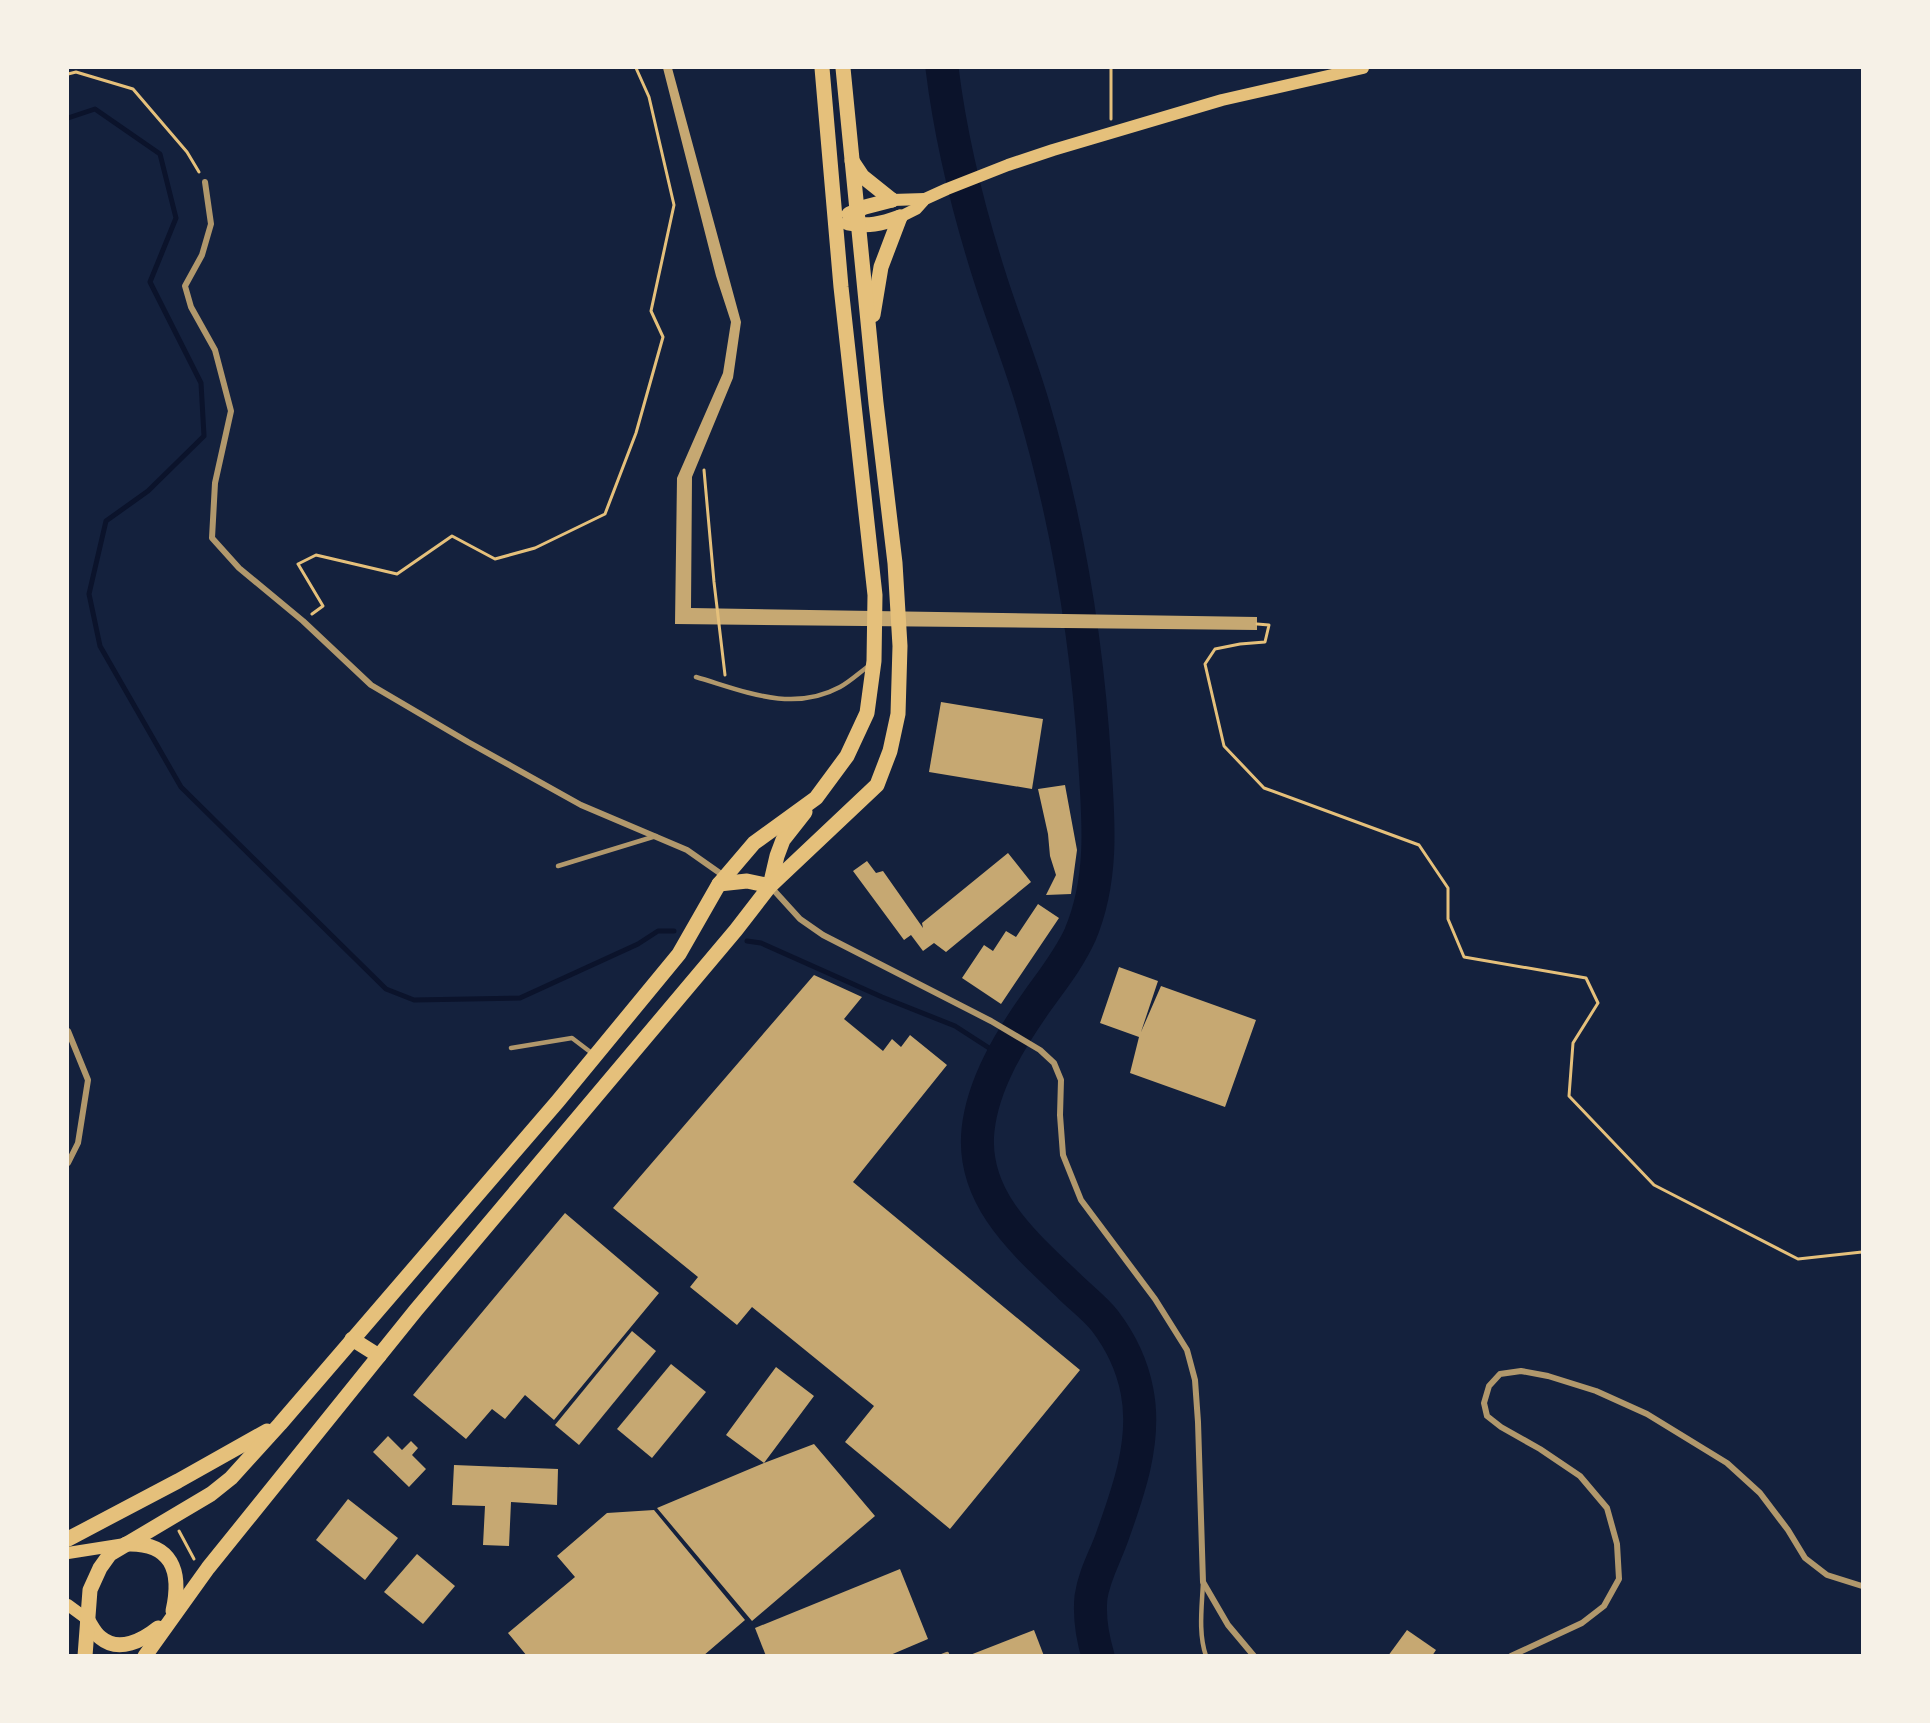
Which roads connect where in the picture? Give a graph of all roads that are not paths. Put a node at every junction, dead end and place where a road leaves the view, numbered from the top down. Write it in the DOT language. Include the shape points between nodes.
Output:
graph roads {
  1 [pos="822,68"];
  2 [pos="843,68"];
  3 [pos="1363,68"];
  4 [pos="851,160"];
  5 [pos="205,182"];
  6 [pos="925,199"];
  7 [pos="892,200"];
  8 [pos="857,217"];
  9 [pos="900,217"];
  10 [pos="836,220"];
  11 [pos="869,337"];
  12 [pos="874,661"];
  13 [pos="696,676"];
  14 [pos="816,798"];
  15 [pos="656,836"];
  16 [pos="558,866"];
  17 [pos="722,880"];
  18 [pos="770,886"];
  19 [pos="68,1031"];
  20 [pos="511,1047"];
  21 [pos="595,1056"];
  22 [pos="68,1163"];
  23 [pos="352,1339"];
  24 [pos="379,1356"];
  25 [pos="280,1424"];
  26 [pos="68,1539"];
  27 [pos="126,1544"];
  28 [pos="68,1553"];
  29 [pos="1203,1582"];
  30 [pos="1863,1586"];
  31 [pos="68,1605"];
  32 [pos="171,1618"];
  33 [pos="87,1619"];
  34 [pos="85,1656"];
  35 [pos="145,1656"];
  36 [pos="1206,1656"];
  37 [pos="1254,1656"];
  38 [pos="1511,1656"];
  1 -- 10 [label="main road"];
  2 -- 4 [label="main road"];
  3 -- 6 [label="main road" via="1222,100 1111,133 1008,165"];
  4 -- 7 [label="main road" via="862,176"];
  4 -- 8 [label="main road"];
  5 -- 15 [label="street" via="210,224 202,255 185,286 190,307 215,350 231,411 215,483 212,538 239,568 371,685 581,805"];
  6 -- 7 [label="main road"];
  6 -- 9 [label="main road"];
  7 -- 8 [label="main road"];
  8 -- 9 [label="main road" via="876,225"];
  8 -- 10 [label="main road"];
  8 -- 11 [label="main road"];
  9 -- 11 [label="main road" via="881,267"];
  10 -- 12 [label="main road" via="875,595"];
  11 -- 18 [label="main road" via="895,563 900,646 898,714 890,752 877,785"];
  12 -- 13 [label="lane" via="840,687 809,699 788,701"];
  12 -- 14 [label="main road" via="867,713 847,756"];
  14 -- 17 [label="main road" via="754,843"];
  14 -- 18 [label="main road" via="783,840"];
  15 -- 16 [label="lane"];
  15 -- 17 [label="street" via="687,850"];
  17 -- 18 [label="main road"];
  17 -- 21 [label="main road" via="679,954"];
  18 -- 24 [label="main road"];
  18 -- 29 [label="street" via="800,919 823,935 991,1021 1040,1050 1054,1063 1060,1080 1064,1155 1081,1200 1155,1299 1187,1350 1195,1380 1198,1422"];
  19 -- 22 [label="street" via="88,1080 78,1143"];
  20 -- 21 [label="lane" via="572,1038"];
  21 -- 23 [label="main road"];
  23 -- 24 [label="main road"];
  23 -- 25 [label="main road"];
  24 -- 32 [label="main road"];
  25 -- 26 [label="main road"];
  25 -- 27 [label="main road" via="224,1484"];
  27 -- 28 [label="main road"];
  27 -- 32 [label="main road" via="153,1547 170,1562 177,1593"];
  27 -- 33 [label="main road" via="110,1554 100,1568 90,1590"];
  29 -- 36 [label="lane" via="1201,1616"];
  29 -- 37 [label="street" via="1228,1625"];
  30 -- 38 [label="street" via="1827,1575 1805,1558 1760,1493 1727,1463 1647,1414 1596,1391 1548,1376 1521,1371 1500,1374 1489,1386 1484,1403 1487,1416 1580,1476 1607,1508 1617,1544 1619,1579 1604,1606 1582,1623"];
  31 -- 33 [label="main road"];
  32 -- 33 [label="main road" via="147,1638 124,1644 102,1640"];
  32 -- 35 [label="main road"];
  33 -- 34 [label="main road"];
}
